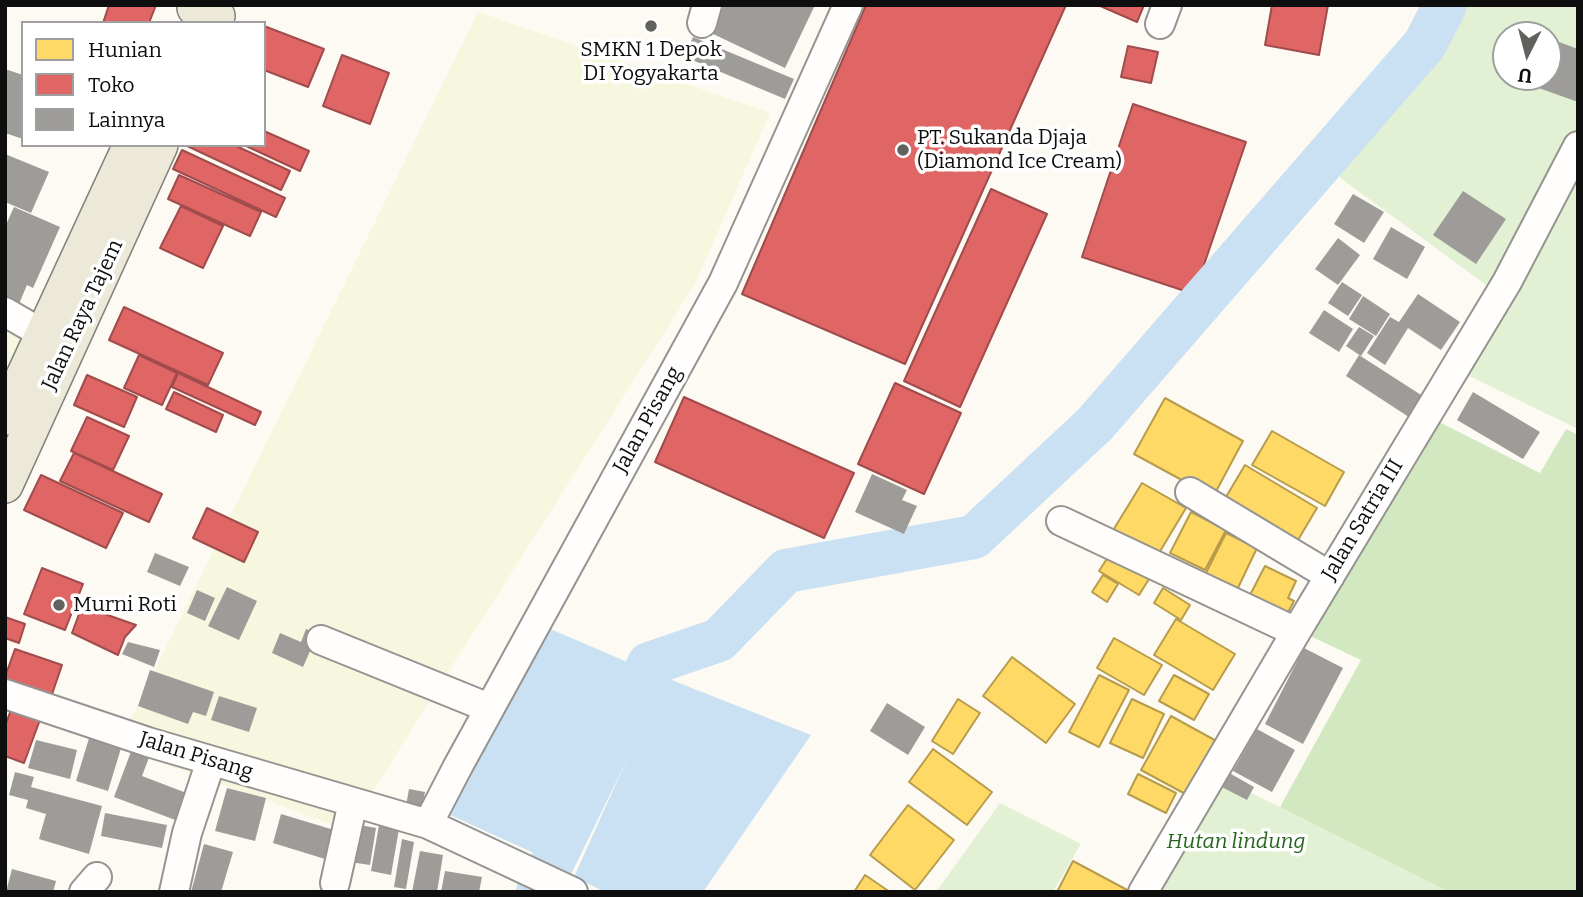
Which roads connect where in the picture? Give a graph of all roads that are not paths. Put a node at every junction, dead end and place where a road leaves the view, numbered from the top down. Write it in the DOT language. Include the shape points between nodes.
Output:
graph roads {
  1 [pos="848,5"];
  2 [pos="1578,146"];
  3 [pos="130,147"];
  4 [pos="159,147"];
  5 [pos="5,312"];
  6 [pos="43,334"];
  7 [pos="5,417"];
  8 [pos="5,485"];
  9 [pos="1190,492"];
  10 [pos="1061,521"];
  11 [pos="1330,576"];
  12 [pos="1296,632"];
  13 [pos="321,640"];
  14 [pos="5,694"];
  15 [pos="489,708"];
  16 [pos="211,761"];
  17 [pos="353,802"];
  18 [pos="428,824"];
  19 [pos="335,883"];
  20 [pos="565,888"];
  21 [pos="174,892"];
  22 [pos="1143,892"];
  1 -- 15 [label="street, Jalan Pisang" via="723,283"];
  2 -- 11 [label="street, Jalan Satria III" via="1507,282"];
  3 -- 6 [label="main road, Jalan Raya Tajem"];
  4 -- 8 [label="main road, Jalan Raya Tajem"];
  5 -- 6 [label="street"];
  6 -- 7 [label="main road, Jalan Raya Tajem"];
  9 -- 11 [label="street"];
  10 -- 12 [label="street"];
  11 -- 12 [label="street, Jalan Satria III"];
  12 -- 22 [label="street, Jalan Satria III"];
  13 -- 15 [label="street"];
  14 -- 16 [label="street, Jalan Pisang"];
  15 -- 18 [label="street, Jalan Pisang"];
  16 -- 17 [label="street, Jalan Pisang"];
  16 -- 21 [label="street" via="187,833"];
  17 -- 18 [label="street, Jalan Pisang"];
  17 -- 19 [label="street"];
  18 -- 20 [label="street, Jalan Pisang"];
}
